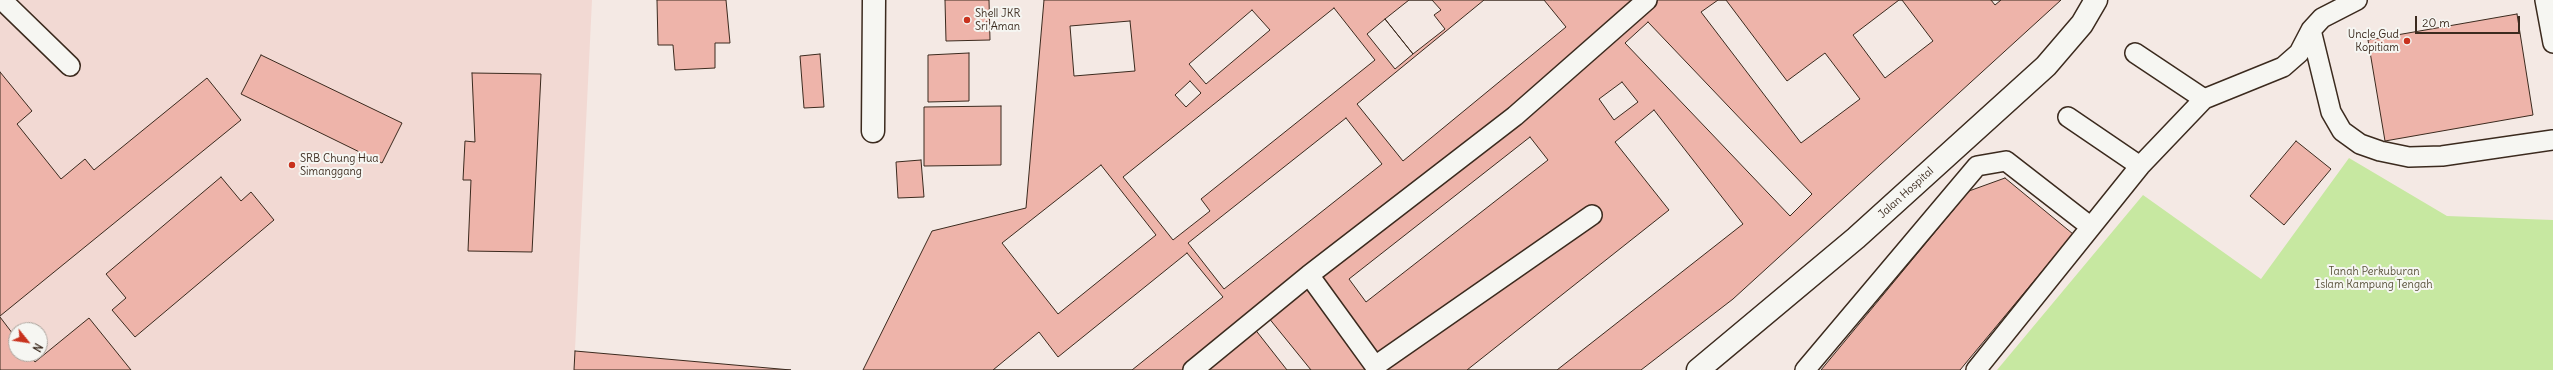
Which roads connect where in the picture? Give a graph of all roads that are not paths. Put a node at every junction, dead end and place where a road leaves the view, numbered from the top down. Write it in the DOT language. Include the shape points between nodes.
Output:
graph roads {
  1 [pos="2,0"];
  2 [pos="874,0"];
  3 [pos="1647,0"];
  4 [pos="2096,0"];
  5 [pos="2357,0"];
  6 [pos="2545,0"];
  7 [pos="2311,30"];
  8 [pos="2553,43"];
  9 [pos="2134,53"];
  10 [pos="70,66"];
  11 [pos="2204,100"];
  12 [pos="2068,117"];
  13 [pos="873,131"];
  14 [pos="2553,140"];
  15 [pos="2140,166"];
  16 [pos="1592,215"];
  17 [pos="2091,227"];
  18 [pos="1309,275"];
  19 [pos="1372,368"];
  20 [pos="1193,370"];
  21 [pos="1698,370"];
  22 [pos="1805,370"];
  23 [pos="1976,370"];
  1 -- 10 [label="lane"];
  2 -- 13 [label="main road"];
  3 -- 18 [label="lane" via="1515,116"];
  4 -- 21 [label="main road, Jalan Hospital" via="2082,24 2046,66 1856,238"];
  5 -- 7 [label="lane" via="2322,18"];
  6 -- 8 [label="lane"];
  7 -- 11 [label="lane" via="2299,53 2283,67"];
  7 -- 14 [label="lane" via="2331,112 2342,131 2360,144 2409,157 2442,156"];
  9 -- 11 [label="lane"];
  11 -- 15 [label="lane"];
  12 -- 15 [label="lane"];
  15 -- 17 [label="lane"];
  16 -- 19 [label="lane"];
  17 -- 22 [label="lane" via="2006,161 1977,166"];
  17 -- 23 [label="lane"];
  18 -- 19 [label="lane"];
  18 -- 20 [label="lane"];
}
